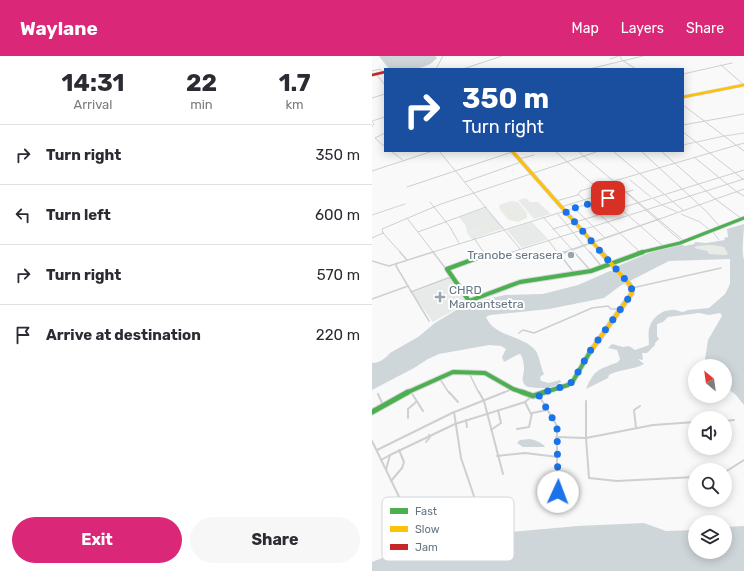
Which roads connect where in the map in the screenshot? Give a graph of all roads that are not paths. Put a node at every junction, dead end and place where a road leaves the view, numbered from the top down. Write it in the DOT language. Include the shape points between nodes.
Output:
graph roads {
  1 [pos="443,56"];
  2 [pos="502,56"];
  3 [pos="619,56"];
  4 [pos="643,56"];
  5 [pos="610,58"];
  6 [pos="623,60"];
  7 [pos="732,63"];
  8 [pos="721,65"];
  9 [pos="437,68"];
  10 [pos="466,68"];
  11 [pos="593,68"];
  12 [pos="635,68"];
  13 [pos="384,72"];
  14 [pos="373,73"];
  15 [pos="684,74"];
  16 [pos="384,84"];
  17 [pos="744,85"];
  18 [pos="384,94"];
  19 [pos="684,97"];
  20 [pos="372,98"];
  21 [pos="684,106"];
  22 [pos="744,114"];
  23 [pos="704,121"];
  24 [pos="684,125"];
  25 [pos="384,133"];
  26 [pos="684,133"];
  27 [pos="744,143"];
  28 [pos="384,145"];
  29 [pos="735,145"];
  30 [pos="744,151"];
  31 [pos="392,152"];
  32 [pos="431,152"];
  33 [pos="440,152"];
  34 [pos="510,152"];
  35 [pos="514,152"];
  36 [pos="556,152"];
  37 [pos="579,152"];
  38 [pos="596,152"];
  39 [pos="614,152"];
  40 [pos="642,152"];
  41 [pos="662,152"];
  42 [pos="709,152"];
  43 [pos="534,155"];
  44 [pos="584,156"];
  45 [pos="694,157"];
  46 [pos="404,160"];
  47 [pos="520,160"];
  48 [pos="567,162"];
  49 [pos="675,163"];
  50 [pos="659,168"];
  51 [pos="454,170"];
  52 [pos="744,170"];
  53 [pos="372,171"];
  54 [pos="639,173"];
  55 [pos="735,173"];
  56 [pos="532,174"];
  57 [pos="720,177"];
  58 [pos="744,179"];
  59 [pos="613,181"];
  60 [pos="465,182"];
  61 [pos="699,184"];
  62 [pos="728,184"];
  63 [pos="407,187"];
  64 [pos="595,187"];
  65 [pos="682,189"];
  66 [pos="633,190"];
  67 [pos="744,190"];
  68 [pos="706,191"];
  69 [pos="626,192"];
  70 [pos="737,192"];
  71 [pos="474,193"];
  72 [pos="578,194"];
  73 [pos="603,194"];
  74 [pos="664,194"];
  75 [pos="690,196"];
  76 [pos="744,196"];
  77 [pos="608,198"];
  78 [pos="584,200"];
  79 [pos="717,200"];
  80 [pos="556,201"];
  81 [pos="672,201"];
  82 [pos="430,202"];
  83 [pos="637,202"];
  84 [pos="570,204"];
  85 [pos="588,204"];
  86 [pos="700,206"];
  87 [pos="486,207"];
  88 [pos="561,207"];
  89 [pos="433,208"];
  90 [pos="574,208"];
  91 [pos="619,208"];
  92 [pos="646,209"];
  93 [pos="565,211"];
  94 [pos="684,211"];
  95 [pos="557,213"];
  96 [pos="599,214"];
  97 [pos="627,215"];
  98 [pos="543,217"];
  99 [pos="407,218"];
  100 [pos="584,218"];
  101 [pos="743,218"];
  102 [pos="659,220"];
  103 [pos="446,221"];
  104 [pos="574,221"];
  105 [pos="608,222"];
  106 [pos="567,224"];
  107 [pos="641,226"];
  108 [pos="592,227"];
  109 [pos="721,228"];
  110 [pos="504,229"];
  111 [pos="552,229"];
  112 [pos="581,230"];
  113 [pos="418,232"];
  114 [pos="382,233"];
  115 [pos="574,233"];
  116 [pos="621,234"];
  117 [pos="560,237"];
  118 [pos="372,238"];
  119 [pos="474,238"];
  120 [pos="605,238"];
  121 [pos="548,240"];
  122 [pos="683,242"];
  123 [pos="458,243"];
  124 [pos="593,243"];
  125 [pos="585,246"];
  126 [pos="663,247"];
  127 [pos="520,249"];
  128 [pos="572,250"];
  129 [pos="433,252"];
  130 [pos="640,252"];
  131 [pos="559,255"];
  132 [pos="485,256"];
  133 [pos="372,257"];
  134 [pos="407,260"];
  135 [pos="373,261"];
  136 [pos="398,263"];
  137 [pos="613,266"];
  138 [pos="602,267"];
  139 [pos="721,268"];
  140 [pos="447,269"];
  141 [pos="591,271"];
  142 [pos="574,274"];
  143 [pos="453,280"];
  144 [pos="408,286"];
  145 [pos="631,287"];
  146 [pos="411,292"];
  147 [pos="372,299"];
  148 [pos="619,310"];
  149 [pos="429,321"];
  150 [pos="520,334"];
  151 [pos="469,372"];
  152 [pos="439,378"];
  153 [pos="513,389"];
  154 [pos="410,391"];
  155 [pos="378,394"];
  156 [pos="538,394"];
  157 [pos="533,396"];
  158 [pos="484,401"];
  159 [pos="586,401"];
  160 [pos="416,402"];
  161 [pos="458,402"];
  162 [pos="525,402"];
  163 [pos="383,405"];
  164 [pos="640,406"];
  165 [pos="498,410"];
  166 [pos="547,410"];
  167 [pos="423,411"];
  168 [pos="372,412"];
  169 [pos="454,412"];
  170 [pos="487,414"];
  171 [pos="531,414"];
  172 [pos="408,418"];
  173 [pos="466,420"];
  174 [pos="688,423"];
  175 [pos="455,424"];
  176 [pos="467,427"];
  177 [pos="636,428"];
  178 [pos="517,429"];
  179 [pos="492,430"];
  180 [pos="429,435"];
  181 [pos="556,437"];
  182 [pos="586,438"];
  183 [pos="372,441"];
  184 [pos="426,442"];
  185 [pos="376,450"];
  186 [pos="398,450"];
  187 [pos="390,455"];
  188 [pos="497,456"];
  189 [pos="558,457"];
  190 [pos="382,460"];
  191 [pos="744,460"];
  192 [pos="732,468"];
  193 [pos="386,470"];
  194 [pos="503,474"];
  195 [pos="688,477"];
  196 [pos="391,481"];
  197 [pos="399,497"];
  198 [pos="474,497"];
  199 [pos="557,504"];
  1 -- 9 [label="street"];
  2 -- 10 [label="street"];
  3 -- 5 [label="street"];
  3 -- 6 [label="street"];
  4 -- 6 [label="street"];
  6 -- 11 [label="street"];
  6 -- 12 [label="street"];
  7 -- 8 [label="street"];
  8 -- 15 [label="street"];
  8 -- 17 [label="street"];
  13 -- 14 [label="main road"];
  14 -- 16 [label="street"];
  17 -- 19 [label="main road"];
  18 -- 20 [label="street"];
  21 -- 23 [label="street"];
  22 -- 23 [label="street"];
  23 -- 24 [label="street"];
  23 -- 29 [label="street"];
  25 -- 28 [label="street" via="375,138"];
  26 -- 42 [label="street"];
  27 -- 29 [label="street"];
  29 -- 30 [label="street"];
  29 -- 42 [label="street"];
  31 -- 46 [label="street"];
  32 -- 46 [label="street"];
  33 -- 51 [label="street"];
  34 -- 51 [label="street"];
  35 -- 47 [label="main road"];
  36 -- 48 [label="street"];
  37 -- 44 [label="street"];
  38 -- 44 [label="street"];
  39 -- 54 [label="street"];
  40 -- 50 [label="street"];
  41 -- 49 [label="street"];
  42 -- 45 [label="street"];
  42 -- 55 [label="street"];
  43 -- 47 [label="street"];
  44 -- 48 [label="street"];
  44 -- 59 [label="street"];
  45 -- 49 [label="street"];
  45 -- 57 [label="street"];
  46 -- 53 [label="street"];
  47 -- 56 [label="main road"];
  47 -- 60 [label="street"];
  48 -- 56 [label="street"];
  48 -- 64 [label="street"];
  49 -- 50 [label="street"];
  49 -- 61 [label="street"];
  50 -- 54 [label="street"];
  50 -- 65 [label="street"];
  51 -- 60 [label="street"];
  51 -- 63 [label="street"];
  52 -- 55 [label="street"];
  54 -- 59 [label="street"];
  54 -- 74 [label="street"];
  55 -- 57 [label="street"];
  55 -- 58 [label="street"];
  56 -- 71 [label="street"];
  56 -- 80 [label="main road"];
  57 -- 61 [label="street"];
  57 -- 62 [label="street"];
  58 -- 62 [label="street"];
  59 -- 64 [label="street"];
  59 -- 69 [label="street"];
  60 -- 71 [label="street"];
  61 -- 65 [label="street"];
  61 -- 68 [label="street"];
  62 -- 68 [label="street"];
  62 -- 70 [label="street"];
  64 -- 72 [label="street" via="578,191"];
  64 -- 73 [label="street"];
  65 -- 74 [label="street"];
  65 -- 75 [label="street"];
  66 -- 69 [label="street"];
  67 -- 70 [label="street"];
  68 -- 75 [label="street"];
  68 -- 79 [label="street"];
  69 -- 77 [label="street"];
  69 -- 83 [label="street"];
  70 -- 76 [label="street"];
  70 -- 79 [label="street"];
  71 -- 87 [label="street"];
  71 -- 89 [label="street"];
  72 -- 78 [label="street"];
  72 -- 80 [label="street"];
  73 -- 77 [label="street"];
  73 -- 78 [label="street"];
  74 -- 81 [label="street"];
  74 -- 83 [label="street"];
  75 -- 81 [label="street"];
  75 -- 86 [label="street"];
  77 -- 85 [label="street"];
  77 -- 91 [label="street"];
  78 -- 84 [label="street"];
  78 -- 85 [label="street"];
  79 -- 86 [label="street"];
  79 -- 101 [label="street"];
  80 -- 88 [label="main road"];
  81 -- 92 [label="street"];
  81 -- 94 [label="street"];
  82 -- 89 [label="street" via="435,206"];
  83 -- 91 [label="street"];
  83 -- 92 [label="street"];
  84 -- 88 [label="street"];
  84 -- 90 [label="street"];
  85 -- 90 [label="street"];
  85 -- 96 [label="street"];
  86 -- 94 [label="street"];
  86 -- 109 [label="street"];
  87 -- 103 [label="street"];
  87 -- 110 [label="street"];
  88 -- 93 [label="main road"];
  89 -- 99 [label="street"];
  89 -- 103 [label="street"];
  90 -- 93 [label="street"];
  90 -- 100 [label="street"];
  91 -- 96 [label="street"];
  91 -- 97 [label="street"];
  92 -- 97 [label="street"];
  92 -- 102 [label="street"];
  93 -- 95 [label="street"];
  93 -- 104 [label="main road"];
  94 -- 102 [label="street"];
  95 -- 98 [label="street"];
  95 -- 106 [label="street"];
  96 -- 100 [label="street"];
  96 -- 105 [label="street"];
  97 -- 105 [label="street"];
  97 -- 107 [label="street"];
  98 -- 110 [label="street"];
  98 -- 111 [label="street"];
  99 -- 113 [label="street"];
  99 -- 114 [label="street" via="381,230"];
  100 -- 104 [label="street"];
  100 -- 108 [label="street"];
  101 -- 109 [label="main road"];
  102 -- 107 [label="street"];
  102 -- 122 [label="street"];
  103 -- 113 [label="street"];
  103 -- 123 [label="street"];
  104 -- 106 [label="street"];
  104 -- 112 [label="main road"];
  105 -- 108 [label="street"];
  105 -- 116 [label="street"];
  106 -- 111 [label="street"];
  106 -- 115 [label="street"];
  107 -- 116 [label="street"];
  107 -- 126 [label="street"];
  108 -- 112 [label="street"];
  108 -- 120 [label="street"];
  109 -- 122 [label="main road"];
  110 -- 119 [label="street"];
  110 -- 127 [label="street"];
  111 -- 117 [label="street"];
  112 -- 115 [label="street"];
  112 -- 124 [label="main road"];
  113 -- 129 [label="street"];
  114 -- 118 [label="street"];
  114 -- 134 [label="street"];
  115 -- 117 [label="street"];
  115 -- 125 [label="street"];
  116 -- 120 [label="street"];
  116 -- 124 [label="street"];
  116 -- 130 [label="street"];
  117 -- 121 [label="street"];
  117 -- 128 [label="street"];
  119 -- 123 [label="street"];
  119 -- 132 [label="street"];
  120 -- 124 [label="street"];
  121 -- 127 [label="street"];
  121 -- 131 [label="street"];
  122 -- 126 [label="main road"];
  123 -- 129 [label="street"];
  124 -- 125 [label="street"];
  124 -- 137 [label="main road"];
  125 -- 128 [label="street"];
  125 -- 138 [label="street"];
  126 -- 130 [label="main road"];
  127 -- 132 [label="street" via="494,258"];
  128 -- 131 [label="street"];
  128 -- 141 [label="street"];
  129 -- 134 [label="street"];
  129 -- 140 [label="street"];
  130 -- 137 [label="main road"];
  131 -- 142 [label="street"];
  132 -- 140 [label="main road"];
  133 -- 135 [label="street"];
  134 -- 136 [label="street"];
  135 -- 136 [label="street" via="389,266"];
  136 -- 144 [label="street" via="396,266"];
  137 -- 138 [label="main road"];
  137 -- 145 [label="main road"];
  138 -- 141 [label="main road"];
  139 -- 145 [label="street"];
  140 -- 143 [label="main road"];
  141 -- 142 [label="main road"];
  142 -- 143 [label="main road" via="520,282 469,301"];
  143 -- 146 [label="street" via="448,278"];
  144 -- 146 [label="street"];
  144 -- 147 [label="street"];
  145 -- 148 [label="main road" via="632,293"];
  146 -- 149 [label="street"];
  148 -- 150 [label="street" via="610,309 608,306 592,308 534,333 523,330"];
  148 -- 156 [label="main road" via="573,381 568,385"];
  151 -- 152 [label="main road" via="453,372"];
  151 -- 153 [label="main road" via="485,373"];
  151 -- 158 [label="street"];
  152 -- 154 [label="main road"];
  152 -- 161 [label="street"];
  153 -- 157 [label="main road"];
  153 -- 158 [label="street"];
  154 -- 160 [label="street"];
  154 -- 163 [label="main road"];
  155 -- 163 [label="street"];
  156 -- 157 [label="main road"];
  156 -- 166 [label="street"];
  157 -- 162 [label="street"];
  158 -- 169 [label="street"];
  158 -- 170 [label="street"];
  159 -- 182 [label="street"];
  160 -- 167 [label="street"];
  160 -- 172 [label="street" via="408,409"];
  162 -- 165 [label="street"];
  162 -- 171 [label="street"];
  163 -- 168 [label="main road"];
  164 -- 177 [label="street" via="633,413"];
  165 -- 170 [label="street"];
  165 -- 179 [label="street" via="501,422"];
  166 -- 171 [label="street"];
  166 -- 181 [label="street" via="557,426"];
  169 -- 175 [label="street"];
  169 -- 185 [label="street"];
  170 -- 173 [label="street"];
  170 -- 179 [label="street"];
  171 -- 178 [label="street" via="529,427"];
  173 -- 175 [label="street"];
  173 -- 176 [label="street"];
  174 -- 177 [label="street"];
  175 -- 180 [label="street"];
  175 -- 198 [label="street" via="461,458"];
  177 -- 182 [label="street"];
  179 -- 188 [label="street"];
  180 -- 184 [label="street"];
  180 -- 186 [label="street"];
  181 -- 182 [label="street"];
  181 -- 189 [label="street"];
  182 -- 195 [label="street" via="589,478 617,482"];
  183 -- 185 [label="street"];
  185 -- 190 [label="street"];
  186 -- 187 [label="street"];
  186 -- 196 [label="street" via="404,462"];
  187 -- 190 [label="street"];
  187 -- 193 [label="street"];
  188 -- 189 [label="street" via="525,453"];
  188 -- 194 [label="street"];
  189 -- 199 [label="street"];
  190 -- 193 [label="street"];
  191 -- 192 [label="street"];
  193 -- 196 [label="street"];
  196 -- 197 [label="street"];
}
